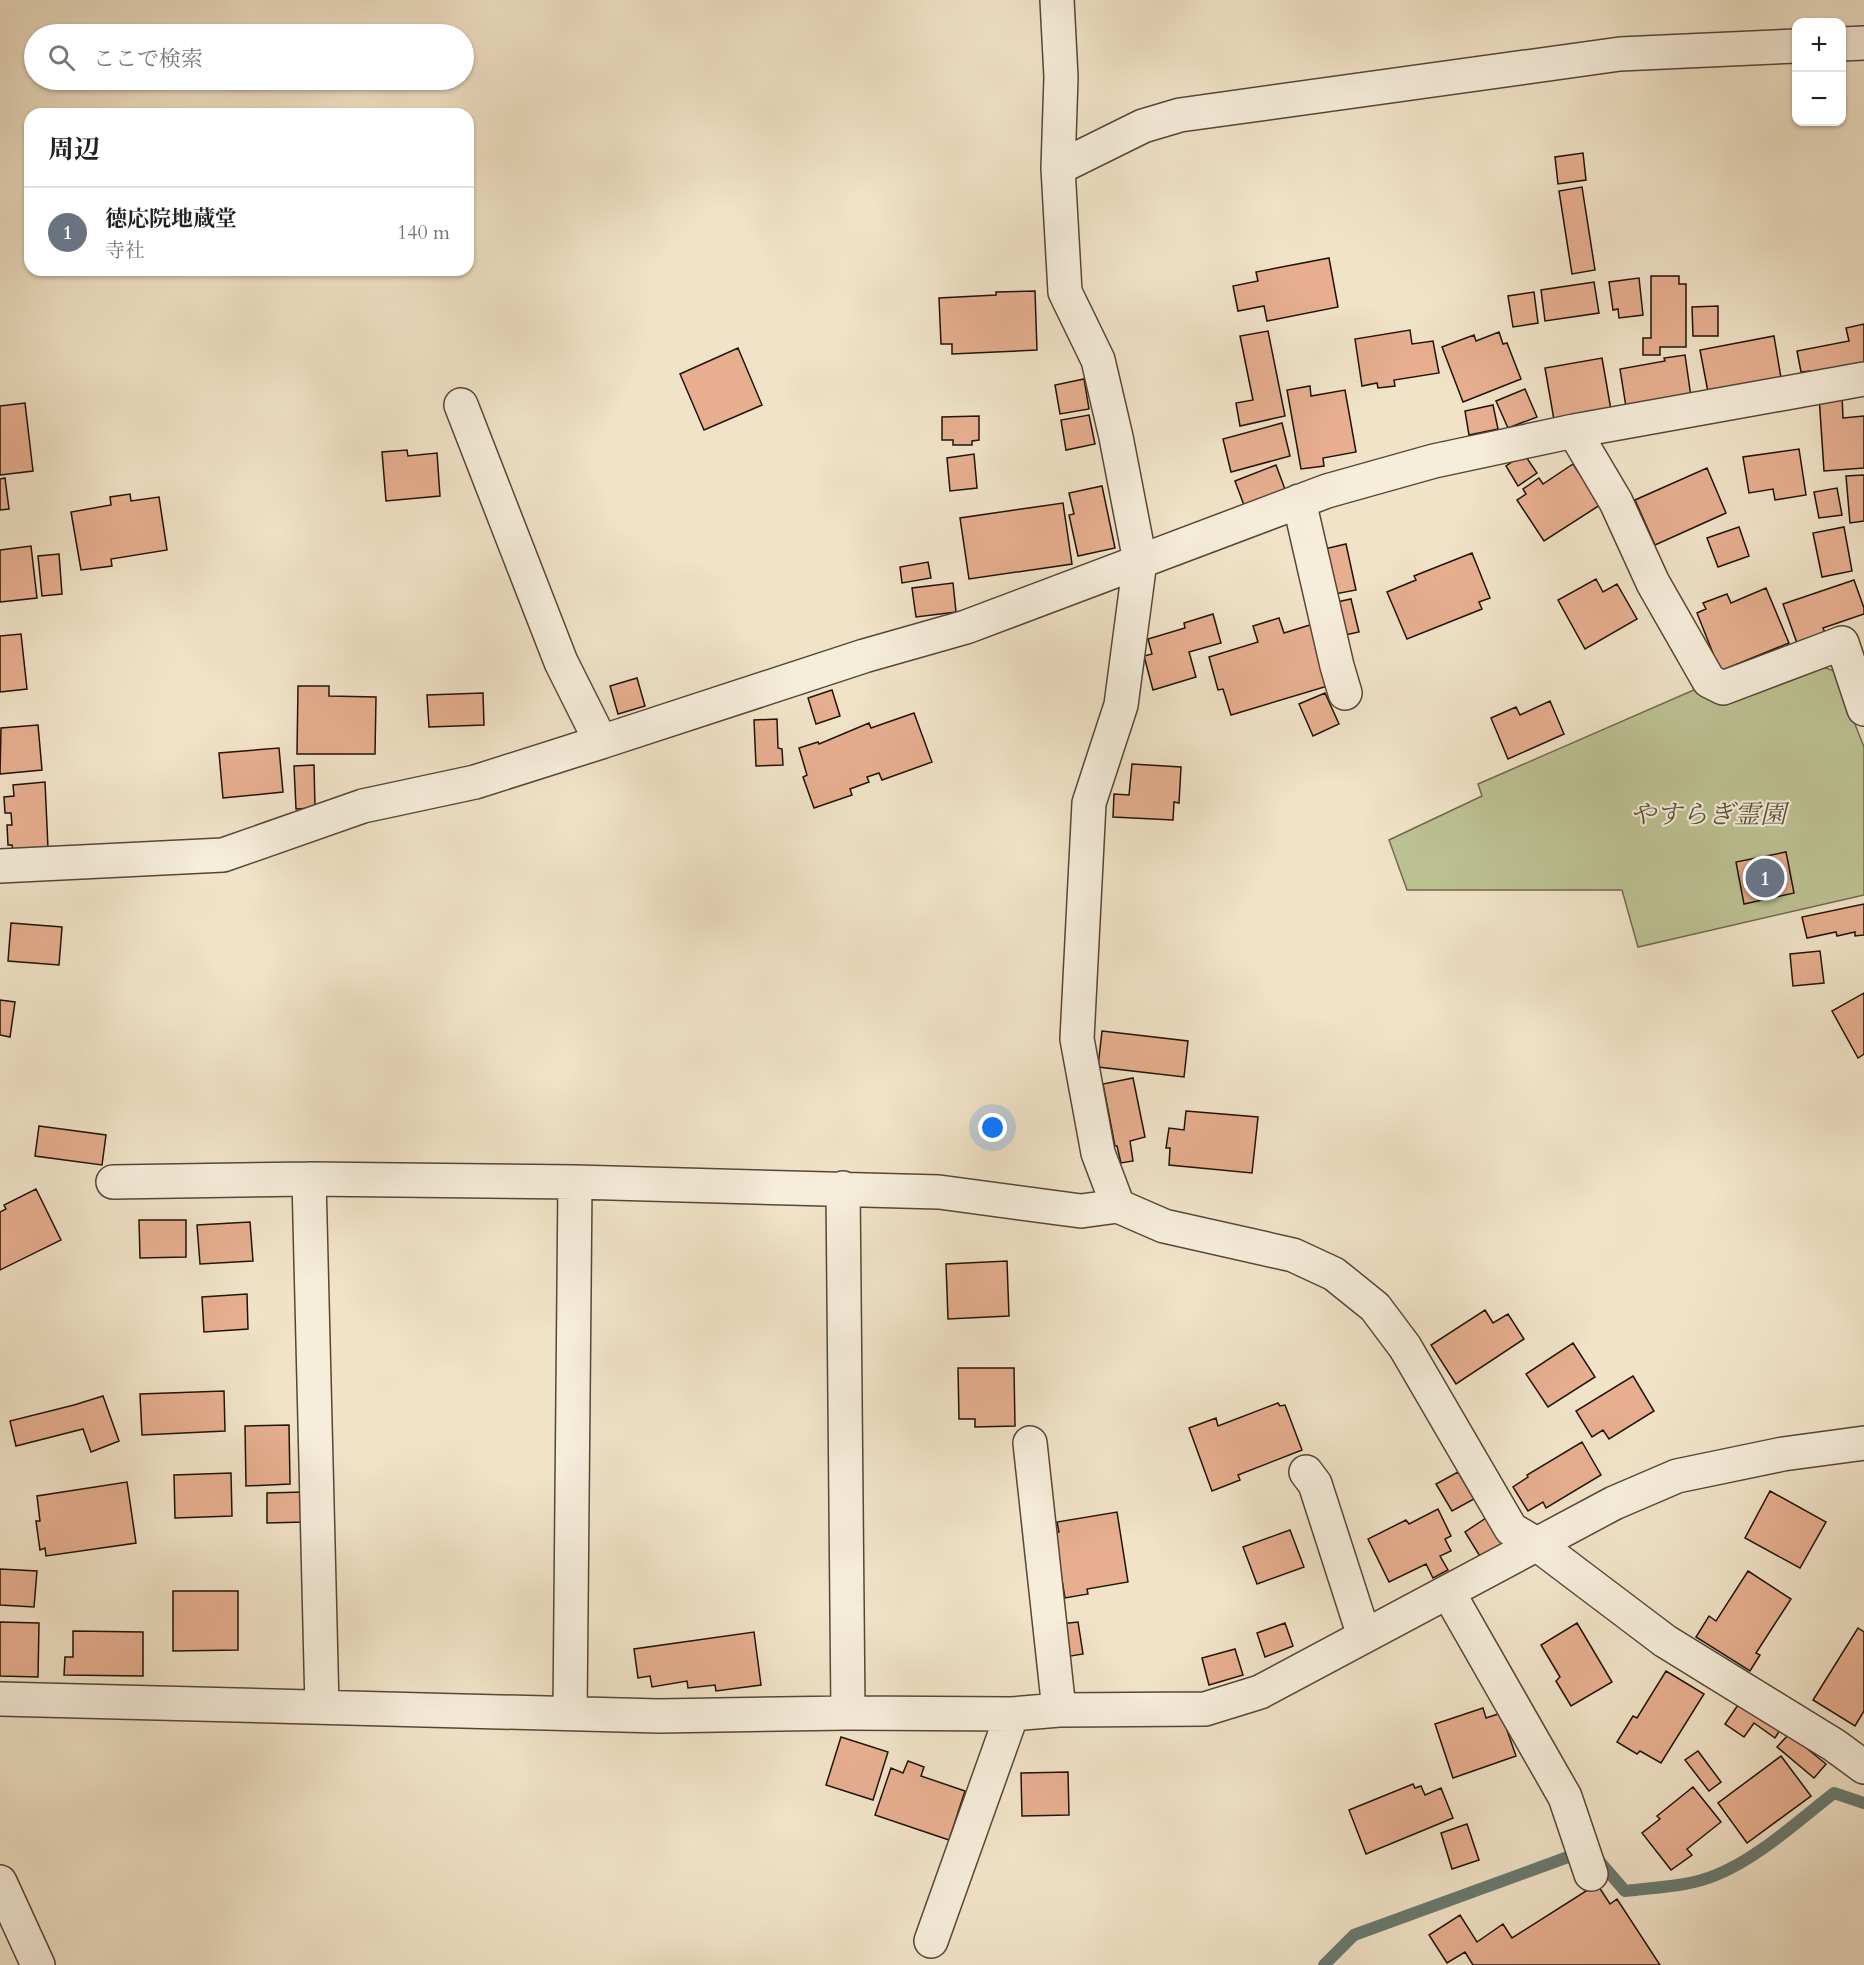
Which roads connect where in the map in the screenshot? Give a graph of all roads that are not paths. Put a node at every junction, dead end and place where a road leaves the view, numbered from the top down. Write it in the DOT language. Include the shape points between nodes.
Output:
graph roads {
  1 [pos="1057,0"];
  2 [pos="1864,43"];
  3 [pos="1846,44"];
  4 [pos="1792,46"];
  5 [pos="1058,168"];
  6 [pos="1864,379"];
  7 [pos="461,405"];
  8 [pos="1574,431"];
  9 [pos="1299,501"];
  10 [pos="1140,561"];
  11 [pos="1853,638"];
  12 [pos="1346,693"];
  13 [pos="1864,709"];
  14 [pos="601,742"];
  15 [pos="0,866"];
  16 [pos="309,1179"];
  17 [pos="113,1182"];
  18 [pos="575,1182"];
  19 [pos="843,1188"];
  20 [pos="1118,1206"];
  21 [pos="1030,1443"];
  22 [pos="1864,1443"];
  23 [pos="1306,1472"];
  24 [pos="1538,1545"];
  25 [pos="1448,1592"];
  26 [pos="1364,1636"];
  27 [pos="0,1699"];
  28 [pos="322,1707"];
  29 [pos="1059,1710"];
  30 [pos="570,1713"];
  31 [pos="848,1713"];
  32 [pos="1012,1714"];
  33 [pos="1861,1757"];
  34 [pos="1591,1874"];
  35 [pos="0,1882"];
  36 [pos="931,1941"];
  37 [pos="38,1965"];
  1 -- 5 [label="street" via="1061,76"];
  2 -- 3 [label="street"];
  4 -- 5 [label="street" via="1620,54 1180,115 1143,126"];
  5 -- 10 [label="street" via="1065,292 1098,360"];
  6 -- 8 [label="street"];
  7 -- 14 [label="street" via="561,662"];
  8 -- 9 [label="street" via="1434,461"];
  8 -- 11 [label="street" via="1616,502 1653,583 1709,681 1723,688"];
  9 -- 10 [label="street"];
  9 -- 12 [label="street" via="1336,666"];
  10 -- 14 [label="street" via="966,627"];
  10 -- 20 [label="street" via="1121,705 1089,803 1077,1039 1098,1153"];
  11 -- 13 [label="street"];
  14 -- 15 [label="street" via="476,782 363,806 224,855"];
  16 -- 17 [label="street"];
  16 -- 18 [label="street"];
  16 -- 28 [label="street"];
  18 -- 19 [label="street"];
  18 -- 30 [label="street"];
  19 -- 20 [label="street" via="939,1192 1081,1211"];
  19 -- 31 [label="street"];
  20 -- 24 [label="street" via="1164,1226 1293,1255 1334,1274 1367,1300 1406,1347 1511,1529"];
  21 -- 29 [label="street"];
  22 -- 24 [label="street" via="1783,1454 1677,1476 1614,1503"];
  23 -- 26 [label="street" via="1315,1484"];
  24 -- 25 [label="street"];
  24 -- 33 [label="street" via="1665,1641 1834,1745"];
  25 -- 26 [label="street"];
  25 -- 34 [label="street" via="1565,1797"];
  26 -- 29 [label="street" via="1260,1692 1206,1709"];
  27 -- 28 [label="street"];
  28 -- 30 [label="street"];
  29 -- 32 [label="street"];
  30 -- 31 [label="street"];
  31 -- 32 [label="street"];
  32 -- 36 [label="street"];
  35 -- 37 [label="street"];
}
